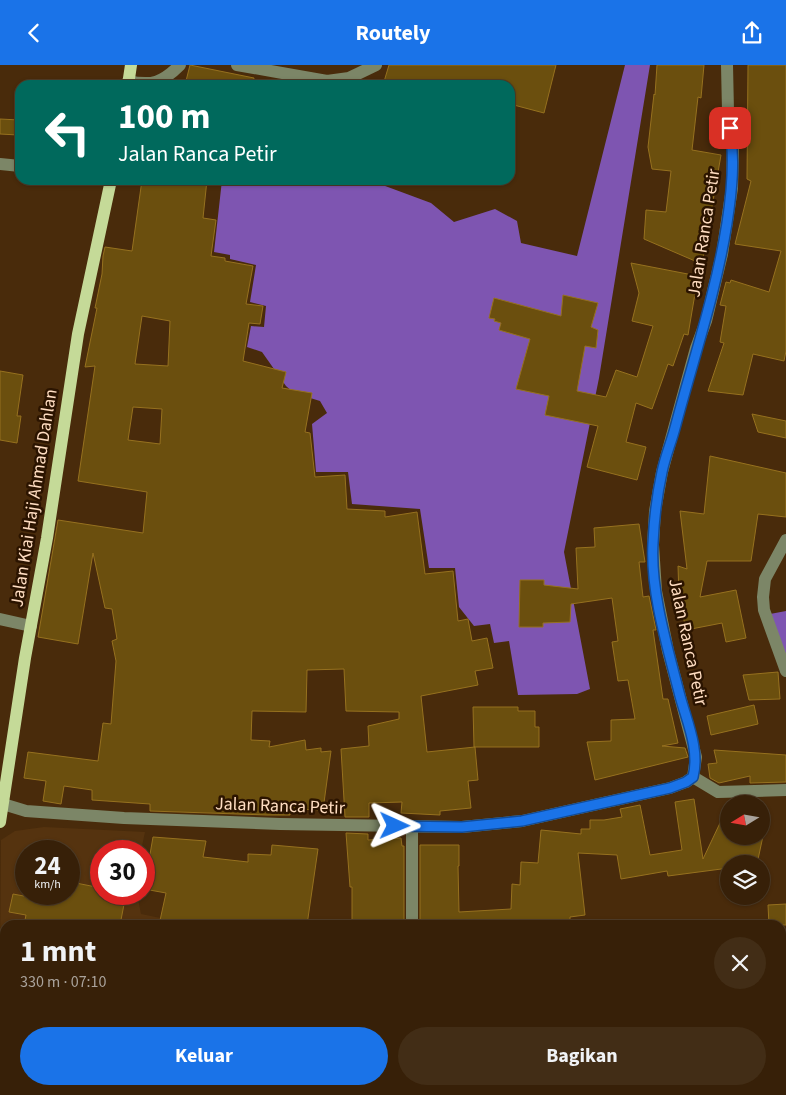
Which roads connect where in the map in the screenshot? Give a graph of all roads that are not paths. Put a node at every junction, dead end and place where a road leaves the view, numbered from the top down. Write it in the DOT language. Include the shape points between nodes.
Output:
graph roads {
  1 [pos="131,65"];
  2 [pos="180,65"];
  3 [pos="237,65"];
  4 [pos="376,65"];
  5 [pos="727,65"];
  6 [pos="128,80"];
  7 [pos="161,80"];
  8 [pos="304,80"];
  9 [pos="334,80"];
  10 [pos="0,164"];
  11 [pos="15,166"];
  12 [pos="110,185"];
  13 [pos="786,540"];
  14 [pos="0,619"];
  15 [pos="31,626"];
  16 [pos="786,671"];
  17 [pos="693,777"];
  18 [pos="786,790"];
  19 [pos="3,804"];
  20 [pos="0,822"];
  21 [pos="412,826"];
  22 [pos="412,920"];
  1 -- 6 [label="main road"];
  2 -- 7 [label="street"];
  3 -- 8 [label="street"];
  4 -- 9 [label="street" via="349,78"];
  5 -- 17 [label="street, Jalan Ranca Petir" via="733,146 732,187 725,235 708,312 662,472 652,545 656,591 668,651 696,757"];
  10 -- 11 [label="street"];
  12 -- 15 [label="main road, Jalan Kiai Haji Ahmad Dahlan" via="78,334"];
  13 -- 16 [label="street" via="765,579 763,597 764,610"];
  14 -- 15 [label="street"];
  15 -- 19 [label="main road, Jalan Kiai Haji Ahmad Dahlan"];
  17 -- 18 [label="street" via="718,792"];
  17 -- 21 [label="street, Jalan Ranca Petir" via="670,788 522,821 462,827"];
  19 -- 20 [label="main road, Jalan Kiai Haji Ahmad Dahlan"];
  19 -- 21 [label="street, Jalan Ranca Petir" via="26,811 124,818"];
  21 -- 22 [label="street"];
}
